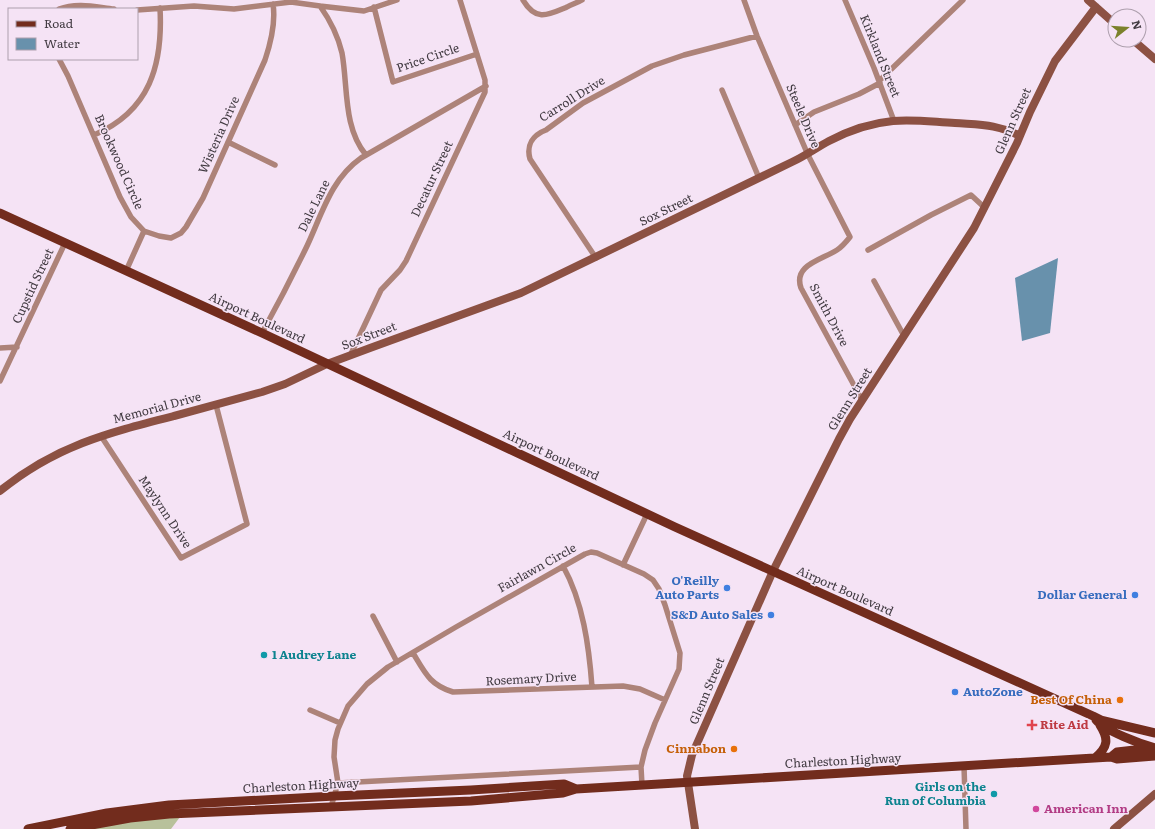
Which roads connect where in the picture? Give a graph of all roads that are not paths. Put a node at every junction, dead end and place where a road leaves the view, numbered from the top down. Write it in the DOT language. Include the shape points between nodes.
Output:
graph roads {
  1 [pos="397,0"];
  2 [pos="460,0"];
  3 [pos="523,0"];
  4 [pos="582,0"];
  5 [pos="744,0"];
  6 [pos="845,0"];
  7 [pos="963,0"];
  8 [pos="1088,0"];
  9 [pos="273,4"];
  10 [pos="320,6"];
  11 [pos="374,7"];
  12 [pos="1096,7"];
  13 [pos="62,8"];
  14 [pos="106,8"];
  15 [pos="160,8"];
  16 [pos="138,10"];
  17 [pos="1107,17"];
  18 [pos="757,36"];
  19 [pos="1142,48"];
  20 [pos="476,54"];
  21 [pos="1155,59"];
  22 [pos="60,60"];
  23 [pos="879,82"];
  24 [pos="486,86"];
  25 [pos="722,90"];
  26 [pos="894,121"];
  27 [pos="795,125"];
  28 [pos="94,135"];
  29 [pos="1020,136"];
  30 [pos="228,142"];
  31 [pos="808,154"];
  32 [pos="366,155"];
  33 [pos="275,165"];
  34 [pos="759,178"];
  35 [pos="985,208"];
  36 [pos="0,213"];
  37 [pos="144,231"];
  38 [pos="850,237"];
  39 [pos="65,243"];
  40 [pos="868,250"];
  41 [pos="596,258"];
  42 [pos="126,271"];
  43 [pos="874,281"];
  44 [pos="262,333"];
  45 [pos="904,336"];
  46 [pos="17,347"];
  47 [pos="0,348"];
  48 [pos="350,356"];
  49 [pos="327,364"];
  50 [pos="0,381"];
  51 [pos="862,400"];
  52 [pos="216,405"];
  53 [pos="101,436"];
  54 [pos="0,490"];
  55 [pos="647,514"];
  56 [pos="623,565"];
  57 [pos="563,566"];
  58 [pos="772,571"];
  59 [pos="373,616"];
  60 [pos="413,653"];
  61 [pos="397,662"];
  62 [pos="592,687"];
  63 [pos="665,700"];
  64 [pos="310,710"];
  65 [pos="1093,716"];
  66 [pos="340,723"];
  67 [pos="1100,725"];
  68 [pos="1155,733"];
  69 [pos="1154,750"];
  70 [pos="1095,758"];
  71 [pos="964,766"];
  72 [pos="641,767"];
  73 [pos="687,782"];
  74 [pos="338,783"];
  75 [pos="642,785"];
  76 [pos="576,789"];
  77 [pos="1155,794"];
  78 [pos="335,796"];
  79 [pos="331,807"];
  80 [pos="28,829"];
  81 [pos="70,829"];
  82 [pos="695,829"];
  83 [pos="966,829"];
  84 [pos="1114,829"];
  1 -- 11 [label="street"];
  2 -- 20 [label="street"];
  3 -- 4 [label="street" via="537,13 548,15"];
  5 -- 18 [label="street, Steele Drive"];
  6 -- 23 [label="street, Kirkland Street"];
  7 -- 23 [label="street"];
  8 -- 12 [label="street"];
  9 -- 10 [label="street" via="291,2"];
  9 -- 15 [label="street" via="239,9 194,6"];
  9 -- 30 [label="street, Wisteria Drive" via="275,15 269,49"];
  10 -- 11 [label="street" via="364,11"];
  10 -- 32 [label="street" via="338,41 351,120 357,141"];
  11 -- 20 [label="street, Price Circle" via="393,82"];
  12 -- 17 [label="street"];
  12 -- 29 [label="street, Glenn Street" via="1049,71"];
  13 -- 14 [label="street" via="81,5"];
  15 -- 16 [label="street"];
  15 -- 28 [label="street" via="160,47 148,85 129,112 116,123"];
  18 -- 27 [label="street, Steele Drive"];
  18 -- 41 [label="street, Carroll Drive" via="652,66 584,104 540,132 532,140 528,154 530,159"];
  19 -- 21 [label="street"];
  20 -- 24 [label="street"];
  22 -- 28 [label="street, Brookwood Circle"];
  23 -- 26 [label="street, Kirkland Street"];
  23 -- 27 [label="street" via="859,94 814,112"];
  24 -- 32 [label="street, Dale Lane"];
  24 -- 48 [label="street, Decatur Street" via="406,260 381,290"];
  25 -- 34 [label="street"];
  26 -- 29 [label="street, Sox Street" via="993,125"];
  26 -- 31 [label="street, Sox Street" via="855,130 829,141"];
  27 -- 31 [label="street, Steele Drive"];
  28 -- 37 [label="street, Brookwood Circle" via="125,208"];
  29 -- 35 [label="street, Glenn Street"];
  30 -- 33 [label="street"];
  30 -- 37 [label="street, Wisteria Drive" via="203,198 181,233 166,238"];
  31 -- 34 [label="street, Sox Street"];
  31 -- 38 [label="street, Steele Drive"];
  32 -- 44 [label="street, Dale Lane" via="348,168 334,187 296,269"];
  34 -- 41 [label="street, Sox Street"];
  35 -- 40 [label="street" via="971,195"];
  35 -- 45 [label="street, Glenn Street"];
  36 -- 39 [label="main road, Airport Boulevard"];
  37 -- 42 [label="street"];
  38 -- 51 [label="street, Smith Drive" via="841,247 803,269 799,278 801,288"];
  39 -- 42 [label="main road, Airport Boulevard"];
  39 -- 46 [label="street, Cupstid Street"];
  41 -- 48 [label="street, Sox Street" via="521,293"];
  42 -- 44 [label="main road, Airport Boulevard"];
  43 -- 45 [label="street"];
  44 -- 49 [label="main road, Airport Boulevard"];
  45 -- 51 [label="street, Glenn Street"];
  46 -- 47 [label="street"];
  46 -- 50 [label="street, Cupstid Street"];
  48 -- 49 [label="street, Sox Street"];
  49 -- 52 [label="street, Memorial Drive" via="285,384"];
  49 -- 55 [label="main road, Airport Boulevard"];
  51 -- 58 [label="street, Glenn Street" via="839,439"];
  52 -- 53 [label="street, Memorial Drive"];
  52 -- 53 [label="street, Maylynn Drive" via="247,524 181,558"];
  53 -- 54 [label="street, Memorial Drive" via="44,460"];
  55 -- 56 [label="street"];
  55 -- 58 [label="main road, Airport Boulevard"];
  56 -- 57 [label="street, Fairlawn Circle" via="591,552"];
  56 -- 63 [label="street, Fairlawn Circle" via="649,577 657,585 672,626 680,653 680,664"];
  57 -- 60 [label="street, Fairlawn Circle"];
  57 -- 62 [label="street" via="581,614 588,647"];
  58 -- 65 [label="main road, Airport Boulevard"];
  58 -- 73 [label="street, Glenn Street" via="692,755"];
  59 -- 61 [label="street"];
  60 -- 61 [label="street, Fairlawn Circle"];
  60 -- 62 [label="street, Rosemary Drive" via="433,683 453,692"];
  61 -- 66 [label="street, Fairlawn Circle" via="359,692 348,706"];
  62 -- 63 [label="street, Rosemary Drive" via="623,686 645,691"];
  63 -- 72 [label="street, Fairlawn Circle" via="648,739"];
  64 -- 66 [label="street"];
  65 -- 67 [label="main road, Airport Boulevard"];
  65 -- 68 [label="main road, Airport Boulevard"];
  66 -- 74 [label="street, Fairlawn Circle" via="334,757"];
  67 -- 69 [label="main road, Airport Boulevard"];
  67 -- 70 [label="main road" via="1107,739 1102,752"];
  69 -- 70 [label="main road, Charleston Highway" via="1117,752 1111,757"];
  70 -- 71 [label="main road, Charleston Highway"];
  71 -- 73 [label="main road, Charleston Highway"];
  71 -- 83 [label="street"];
  72 -- 74 [label="street, Charleston Highway"];
  72 -- 75 [label="street, Fairlawn Circle"];
  73 -- 75 [label="main road, Charleston Highway"];
  73 -- 82 [label="street, Glenn Street"];
  74 -- 78 [label="street, Fairlawn Circle"];
  75 -- 76 [label="main road, Charleston Highway"];
  76 -- 78 [label="main road, Charleston Highway" via="564,784"];
  76 -- 79 [label="main road, Charleston Highway" via="564,793 471,802"];
  77 -- 84 [label="street"];
  78 -- 79 [label="street, Fairlawn Circle"];
  78 -- 80 [label="main road, Charleston Highway" via="130,809"];
  79 -- 81 [label="main road, Charleston Highway" via="169,814"];
}
